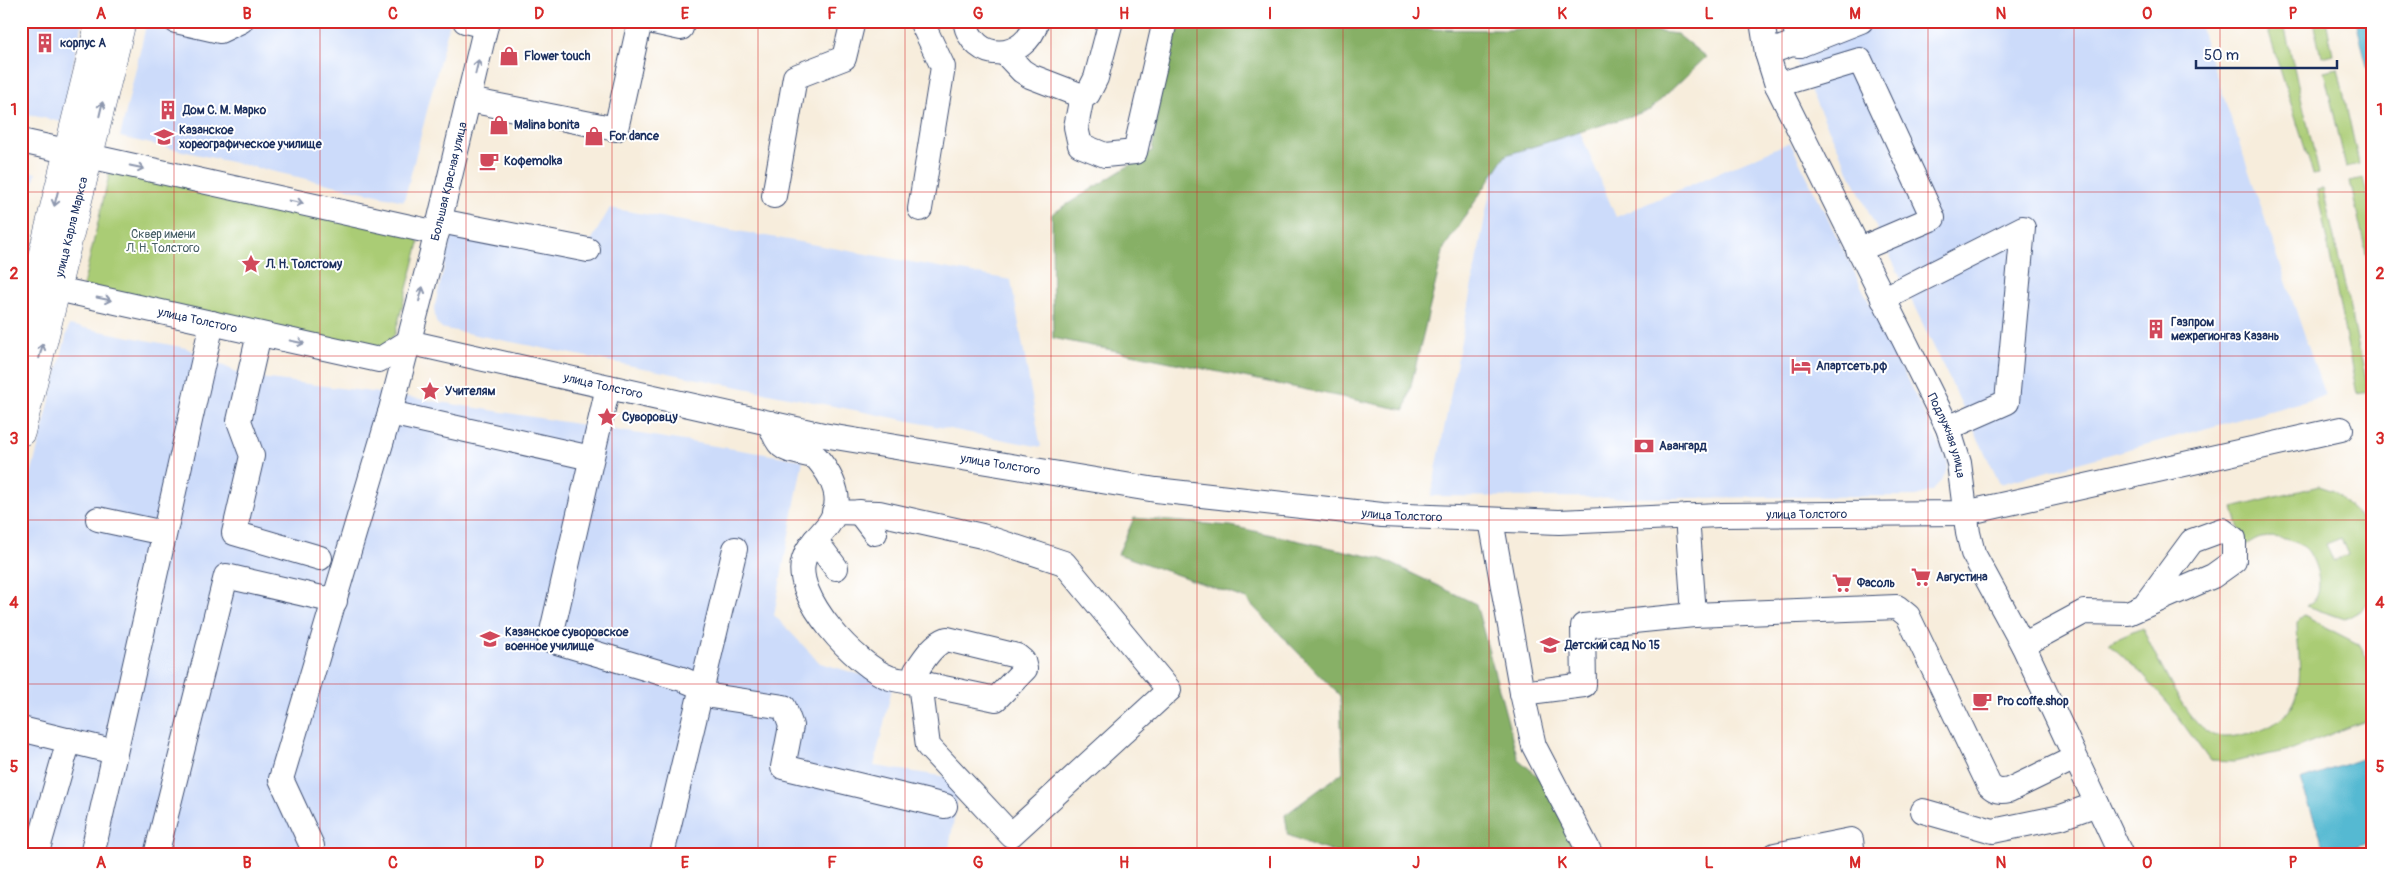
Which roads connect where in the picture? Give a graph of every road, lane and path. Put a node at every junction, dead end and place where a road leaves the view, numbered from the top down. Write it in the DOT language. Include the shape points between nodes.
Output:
graph roads {
  1 [pos="100,21"];
  2 [pos="122,21"];
  3 [pos="176,21"];
  4 [pos="241,21"];
  5 [pos="640,21"];
  6 [pos="650,21"];
  7 [pos="682,21"];
  8 [pos="853,21"];
  9 [pos="921,21"];
  10 [pos="965,21"];
  11 [pos="1038,21"];
  12 [pos="1111,21"];
  13 [pos="1165,21"];
  14 [pos="1762,21"];
  15 [pos="1802,21"];
  16 [pos="1861,21"];
  17 [pos="479,23"];
  18 [pos="1800,45"];
  19 [pos="1005,52"];
  20 [pos="1766,53"];
  21 [pos="1777,84"];
  22 [pos="1082,96"];
  23 [pos="469,100"];
  24 [pos="21,141"];
  25 [pos="78,154"];
  26 [pos="774,196"];
  27 [pos="920,209"];
  28 [pos="438,227"];
  29 [pos="588,250"];
  30 [pos="1858,250"];
  31 [pos="57,289"];
  32 [pos="1882,298"];
  33 [pos="212,323"];
  34 [pos="259,334"];
  35 [pos="21,342"];
  36 [pos="408,342"];
  37 [pos="608,386"];
  38 [pos="390,413"];
  39 [pos="770,423"];
  40 [pos="1948,428"];
  41 [pos="2341,429"];
  42 [pos="21,432"];
  43 [pos="591,458"];
  44 [pos="834,512"];
  45 [pos="859,512"];
  46 [pos="1966,513"];
  47 [pos="1687,516"];
  48 [pos="98,519"];
  49 [pos="1491,520"];
  50 [pos="164,533"];
  51 [pos="875,533"];
  52 [pos="815,540"];
  53 [pos="734,549"];
  54 [pos="320,558"];
  55 [pos="836,568"];
  56 [pos="335,601"];
  57 [pos="2144,606"];
  58 [pos="1694,615"];
  59 [pos="2023,645"];
  60 [pos="701,687"];
  61 [pos="1522,693"];
  62 [pos="21,729"];
  63 [pos="69,740"];
  64 [pos="115,752"];
  65 [pos="2076,758"];
  66 [pos="2097,804"];
  67 [pos="945,806"];
  68 [pos="1923,811"];
  69 [pos="38,845"];
  70 [pos="663,850"];
  71 [pos="92,855"];
  72 [pos="156,855"];
  73 [pos="310,855"];
  74 [pos="1590,855"];
  75 [pos="1775,855"];
  76 [pos="1853,855"];
  77 [pos="2121,855"];
  1 -- 25 [label="main road, улица Карла Маркса"];
  25 -- 2 [label="main road, улица Карла Маркса, one-way"];
  3 -- 4 [label="street" via="220,31"];
  5 -- 23 [label="street" via="616,129"];
  6 -- 7 [label="street" via="680,28"];
  8 -- 26 [label="street" via="844,58 795,77"];
  9 -- 27 [label="street" via="943,67"];
  10 -- 19 [label="street" via="972,40 982,48"];
  11 -- 19 [label="street" via="1027,42"];
  12 -- 22 [label="street" via="1096,78 1088,94"];
  13 -- 22 [label="street" via="1135,152 1105,155 1080,145 1076,127"];
  14 -- 20 [label="street, Подлужная улица"];
  15 -- 18 [label="street" via="1795,27"];
  16 -- 18 [label="street"];
  23 -- 17 [label="street, Большая Красная улица, one-way"];
  18 -- 20 [label="street" via="1792,44"];
  19 -- 22 [label="street" via="1030,76"];
  20 -- 21 [label="street, Подлужная улица"];
  21 -- 30 [label="street, Подлужная улица"];
  21 -- 30 [label="street" via="1860,60 1933,218"];
  23 -- 28 [label="street, Большая Красная улица"];
  24 -- 25 [label="street"];
  25 -- 28 [label="street, one-way"];
  25 -- 31 [label="main road, улица Карла Маркса"];
  25 -- 35 [label="main road, улица Карла Маркса, one-way"];
  28 -- 29 [label="street"];
  36 -- 28 [label="street, Большая Красная улица, one-way"];
  30 -- 32 [label="street, Подлужная улица"];
  31 -- 33 [label="street, улица Толстого, one-way"];
  42 -- 31 [label="main road, улица Карла Маркса, one-way"];
  32 -- 40 [label="street, Подлужная улица"];
  32 -- 40 [label="street" via="2023,228 2007,402"];
  33 -- 34 [label="street, улица Толстого"];
  33 -- 50 [label="street"];
  34 -- 36 [label="street, улица Толстого, one-way" via="379,360"];
  34 -- 54 [label="street" via="239,420 252,456 234,533"];
  36 -- 37 [label="street, улица Толстого"];
  36 -- 38 [label="street, Большая Красная улица"];
  37 -- 39 [label="street, улица Толстого"];
  37 -- 43 [label="street"];
  38 -- 43 [label="street"];
  38 -- 56 [label="street, Большая Красная улица"];
  39 -- 44 [label="street" via="775,440 784,450 811,456 820,462 835,484 838,501"];
  39 -- 49 [label="street, улица Толстого" via="823,435 1156,490 1382,516"];
  40 -- 46 [label="street, Подлужная улица" via="1960,463"];
  41 -- 46 [label="street, улица Толстого"];
  43 -- 60 [label="street" via="550,640"];
  44 -- 45 [label="street"];
  44 -- 52 [label="street" via="830,524"];
  45 -- 51 [label="street"];
  45 -- 52 [label="street" via="879,513 982,536 1064,563 1170,690 1011,835 928,746 920,683 889,677 867,664 828,625 812,603 802,581 803,559"];
  46 -- 47 [label="street, улица Толстого"];
  46 -- 59 [label="street, Подлужная улица" via="1973,553"];
  47 -- 49 [label="street, улица Толстого" via="1559,522"];
  47 -- 58 [label="street"];
  48 -- 50 [label="street"];
  49 -- 61 [label="street"];
  50 -- 64 [label="street"];
  52 -- 55 [label="street"];
  53 -- 60 [label="street"];
  56 -- 72 [label="street" via="226,576"];
  56 -- 73 [label="street, Большая Красная улица" via="281,779 312,846"];
  57 -- 59 [label="street" via="2128,612 2084,612"];
  58 -- 61 [label="street" via="1583,626 1584,685"];
  58 -- 65 [label="street" via="1897,607 1908,616 1993,789 2009,790"];
  59 -- 65 [label="street, Подлужная улица"];
  60 -- 67 [label="street" via="711,696 784,707 791,726 783,767"];
  60 -- 70 [label="street"];
  61 -- 74 [label="street" via="1534,746"];
  62 -- 63 [label="street"];
  63 -- 64 [label="street"];
  63 -- 69 [label="street"];
  64 -- 71 [label="street"];
  65 -- 66 [label="street, Подлужная улица"];
  66 -- 68 [label="street" via="2061,817 1993,831"];
  66 -- 77 [label="street, Подлужная улица"];
  75 -- 76 [label="street" via="1851,840"];
}
